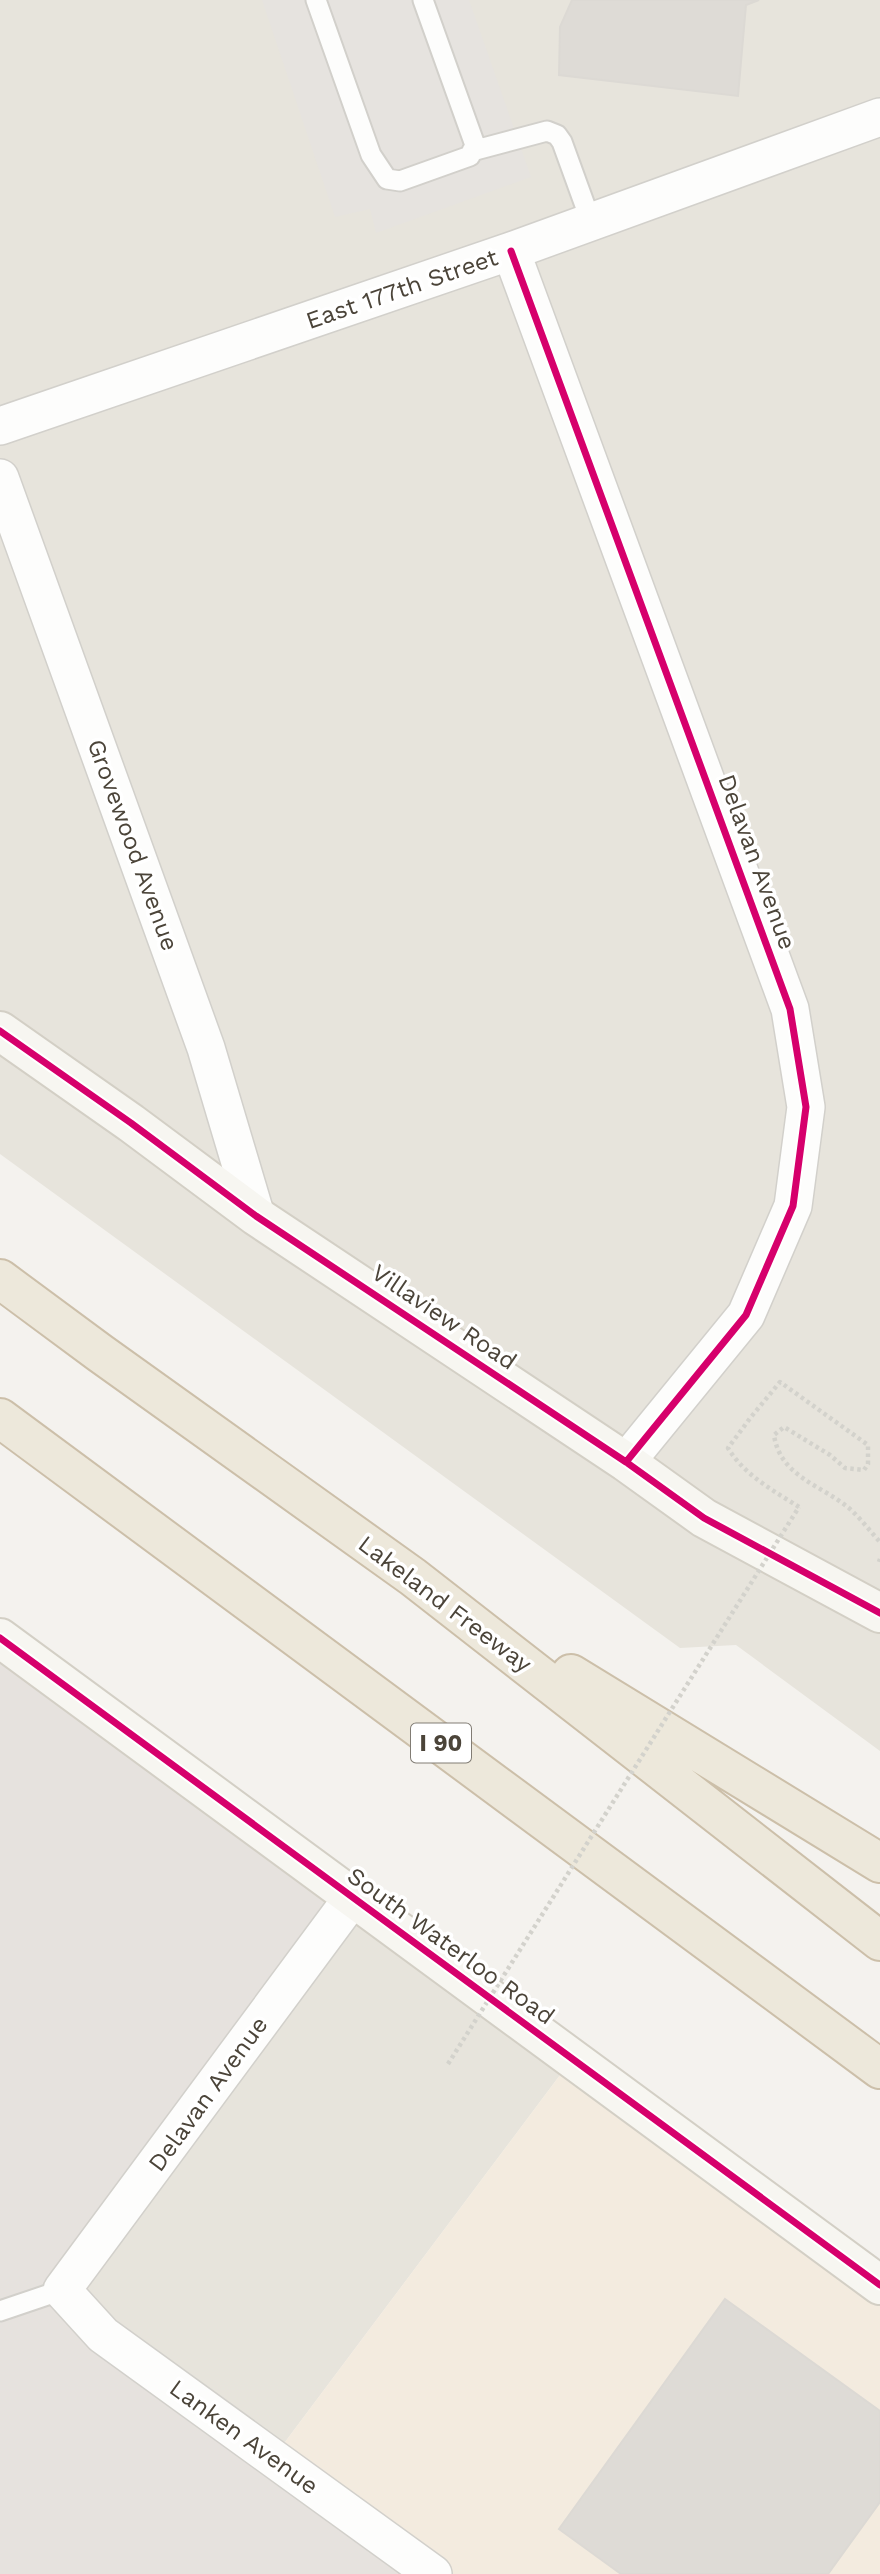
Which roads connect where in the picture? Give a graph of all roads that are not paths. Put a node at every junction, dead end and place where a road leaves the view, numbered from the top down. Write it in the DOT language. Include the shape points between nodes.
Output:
graph roads {
  1 [pos="316,0"];
  2 [pos="423,0"];
  3 [pos="880,117"];
  4 [pos="472,151"];
  5 [pos="591,222"];
  6 [pos="511,251"];
  7 [pos="0,426"];
  8 [pos="0,478"];
  9 [pos="0,1031"];
  10 [pos="256,1216"];
  11 [pos="0,1279"];
  12 [pos="0,1418"];
  13 [pos="626,1462"];
  14 [pos="413,1577"];
  15 [pos="880,1613"];
  16 [pos="0,1638"];
  17 [pos="880,1863"];
  18 [pos="353,1897"];
  19 [pos="880,1941"];
  20 [pos="880,2069"];
  21 [pos="880,2286"];
  22 [pos="62,2290"];
  23 [pos="0,2311"];
  24 [pos="433,2574"];
  1 -- 4 [label="lane" via="371,155 387,179 400,181 470,156"];
  2 -- 4 [label="lane" via="475,145"];
  3 -- 5 [label="street, East 177th Street"];
  4 -- 5 [label="lane" via="547,131 556,135"];
  5 -- 6 [label="street, East 177th Street"];
  6 -- 7 [label="street, East 177th Street"];
  6 -- 13 [label="street, Delavan Avenue" via="790,1009 806,1107 793,1206 747,1315"];
  8 -- 10 [label="street, Grovewood Avenue" via="206,1048"];
  9 -- 10 [label="street, Villaview Road"];
  10 -- 13 [label="street, Villaview Road"];
  11 -- 14 [label="highway, Lakeland Freeway"];
  12 -- 20 [label="highway, I 90"];
  13 -- 15 [label="street, Villaview Road" via="704,1518"];
  14 -- 17 [label="highway"];
  14 -- 19 [label="highway, Lakeland Freeway"];
  16 -- 18 [label="street, South Waterloo Road"];
  18 -- 21 [label="street, South Waterloo Road"];
  18 -- 22 [label="street, Delavan Avenue"];
  22 -- 23 [label="lane"];
  22 -- 24 [label="street, Lanken Avenue" via="103,2335"];
}
